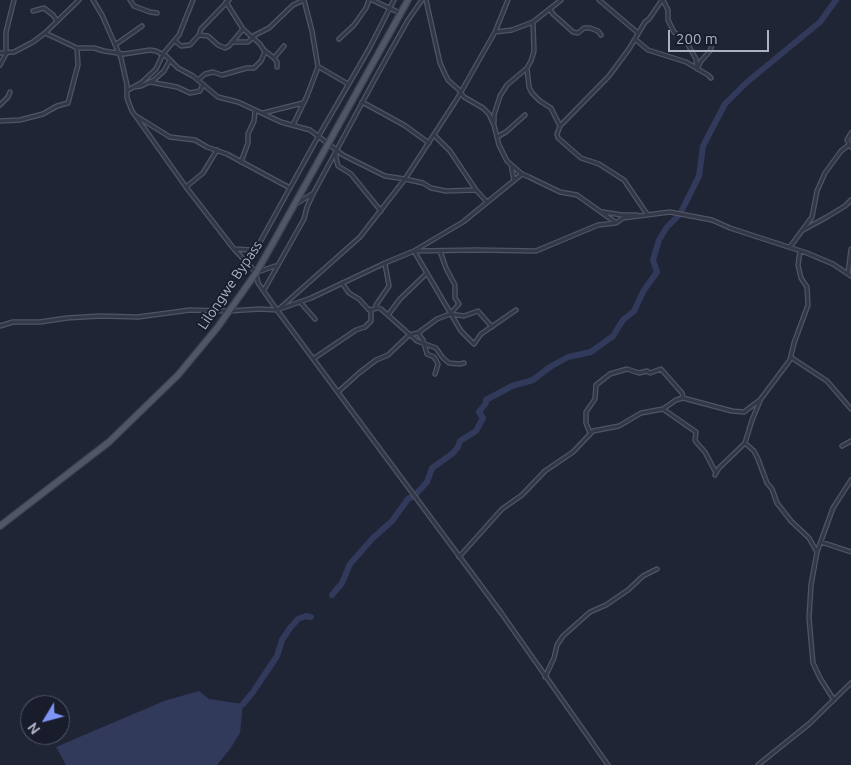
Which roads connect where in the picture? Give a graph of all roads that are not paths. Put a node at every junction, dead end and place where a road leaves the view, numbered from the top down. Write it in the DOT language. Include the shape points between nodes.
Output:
graph roads {
  1 [pos="14,0"];
  2 [pos="79,0"];
  3 [pos="93,0"];
  4 [pos="130,0"];
  5 [pos="192,0"];
  6 [pos="304,0"];
  7 [pos="368,0"];
  8 [pos="372,0"];
  9 [pos="394,0"];
  10 [pos="408,0"];
  11 [pos="422,0"];
  12 [pos="426,0"];
  13 [pos="508,0"];
  14 [pos="561,0"];
  15 [pos="599,0"];
  16 [pos="663,0"];
  17 [pos="227,1"];
  18 [pos="390,8"];
  19 [pos="550,9"];
  20 [pos="33,11"];
  21 [pos="157,13"];
  22 [pos="401,13"];
  23 [pos="58,21"];
  24 [pos="532,22"];
  25 [pos="142,26"];
  26 [pos="243,28"];
  27 [pos="495,32"];
  28 [pos="45,33"];
  29 [pos="638,34"];
  30 [pos="199,35"];
  31 [pos="601,35"];
  32 [pos="253,37"];
  33 [pos="339,39"];
  34 [pos="636,40"];
  35 [pos="175,41"];
  36 [pos="232,42"];
  37 [pos="115,45"];
  38 [pos="712,45"];
  39 [pos="284,46"];
  40 [pos="76,48"];
  41 [pos="264,50"];
  42 [pos="118,53"];
  43 [pos="0,54"];
  44 [pos="6,54"];
  45 [pos="163,54"];
  46 [pos="274,58"];
  47 [pos="170,60"];
  48 [pos="0,65"];
  49 [pos="277,67"];
  50 [pos="318,67"];
  51 [pos="527,68"];
  52 [pos="697,69"];
  53 [pos="711,78"];
  54 [pos="197,80"];
  55 [pos="150,82"];
  56 [pos="203,84"];
  57 [pos="348,84"];
  58 [pos="134,87"];
  59 [pos="128,90"];
  60 [pos="10,92"];
  61 [pos="461,92"];
  62 [pos="362,102"];
  63 [pos="303,103"];
  64 [pos="0,105"];
  65 [pos="255,111"];
  66 [pos="262,113"];
  67 [pos="135,115"];
  68 [pos="525,115"];
  69 [pos="0,121"];
  70 [pos="293,125"];
  71 [pos="494,125"];
  72 [pos="560,126"];
  73 [pos="851,133"];
  74 [pos="434,135"];
  75 [pos="318,137"];
  76 [pos="497,137"];
  77 [pos="429,143"];
  78 [pos="328,145"];
  79 [pos="850,146"];
  80 [pos="217,150"];
  81 [pos="336,151"];
  82 [pos="241,162"];
  83 [pos="511,164"];
  84 [pos="522,174"];
  85 [pos="405,179"];
  86 [pos="514,180"];
  87 [pos="186,187"];
  88 [pos="290,188"];
  89 [pos="476,190"];
  90 [pos="313,194"];
  91 [pos="851,200"];
  92 [pos="487,202"];
  93 [pos="294,205"];
  94 [pos="381,211"];
  95 [pos="601,212"];
  96 [pos="647,214"];
  97 [pos="616,223"];
  98 [pos="802,230"];
  99 [pos="790,248"];
  100 [pos="234,249"];
  101 [pos="851,249"];
  102 [pos="440,251"];
  103 [pos="800,251"];
  104 [pos="414,252"];
  105 [pos="384,263"];
  106 [pos="276,266"];
  107 [pos="256,273"];
  108 [pos="426,274"];
  109 [pos="849,275"];
  110 [pos="342,284"];
  111 [pos="264,290"];
  112 [pos="301,303"];
  113 [pos="377,308"];
  114 [pos="278,310"];
  115 [pos="516,310"];
  116 [pos="229,311"];
  117 [pos="371,311"];
  118 [pos="450,314"];
  119 [pos="388,315"];
  120 [pos="315,320"];
  121 [pos="0,326"];
  122 [pos="492,327"];
  123 [pos="418,333"];
  124 [pos="410,335"];
  125 [pos="424,344"];
  126 [pos="792,357"];
  127 [pos="313,359"];
  128 [pos="464,363"];
  129 [pos="435,374"];
  130 [pos="338,392"];
  131 [pos="683,398"];
  132 [pos="760,400"];
  133 [pos="663,409"];
  134 [pos="851,409"];
  135 [pos="590,433"];
  136 [pos="851,441"];
  137 [pos="745,443"];
  138 [pos="842,446"];
  139 [pos="851,480"];
  140 [pos="0,526"];
  141 [pos="821,542"];
  142 [pos="817,552"];
  143 [pos="851,552"];
  144 [pos="459,556"];
  145 [pos="656,569"];
  146 [pos="545,677"];
  147 [pos="851,683"];
  148 [pos="834,700"];
  149 [pos="608,765"];
  150 [pos="758,765"];
  1 -- 44 [label="street" via="6,32"];
  2 -- 23 [label="street"];
  3 -- 37 [label="street"];
  4 -- 21 [label="street" via="134,6"];
  5 -- 35 [label="street"];
  6 -- 32 [label="street"];
  6 -- 50 [label="street"];
  7 -- 33 [label="street" via="357,21"];
  8 -- 18 [label="street"];
  9 -- 18 [label="street"];
  10 -- 22 [label="main road, Lilongwe Bypass"];
  11 -- 62 [label="street"];
  12 -- 61 [label="street" via="440,63 448,80"];
  13 -- 27 [label="street"];
  14 -- 19 [label="street"];
  15 -- 29 [label="street"];
  16 -- 29 [label="street"];
  16 -- 52 [label="street" via="668,20 674,32 686,41 696,59"];
  17 -- 26 [label="street"];
  17 -- 30 [label="street"];
  18 -- 22 [label="street"];
  18 -- 57 [label="street"];
  19 -- 24 [label="street"];
  19 -- 31 [label="street" via="573,32 590,28"];
  20 -- 23 [label="street" via="48,9"];
  22 -- 78 [label="main road, Lilongwe Bypass"];
  23 -- 28 [label="street"];
  24 -- 27 [label="street" via="512,30"];
  24 -- 51 [label="street" via="534,52"];
  25 -- 37 [label="street"];
  26 -- 32 [label="street"];
  26 -- 36 [label="street"];
  27 -- 61 [label="street"];
  28 -- 40 [label="street"];
  28 -- 44 [label="street"];
  29 -- 34 [label="street"];
  30 -- 35 [label="street" via="188,46 181,46"];
  30 -- 36 [label="street" via="208,36 225,48"];
  32 -- 36 [label="street" via="247,42"];
  32 -- 41 [label="street"];
  34 -- 52 [label="street" via="648,50 686,62"];
  34 -- 72 [label="street" via="609,76"];
  35 -- 45 [label="street"];
  37 -- 42 [label="street"];
  38 -- 52 [label="street"];
  39 -- 46 [label="street"];
  40 -- 42 [label="street"];
  40 -- 69 [label="street" via="78,65 68,103 43,114"];
  41 -- 46 [label="street"];
  41 -- 54 [label="street" via="261,61 254,68 222,75 214,72"];
  42 -- 45 [label="street" via="150,50"];
  42 -- 59 [label="street"];
  43 -- 44 [label="street"];
  44 -- 48 [label="street"];
  45 -- 47 [label="street"];
  45 -- 58 [label="street" via="156,69"];
  46 -- 49 [label="street"];
  47 -- 54 [label="street"];
  47 -- 55 [label="street" via="164,71"];
  50 -- 57 [label="street"];
  50 -- 63 [label="street"];
  51 -- 71 [label="street" via="507,85 500,96"];
  51 -- 72 [label="street" via="532,93 551,108"];
  52 -- 53 [label="street"];
  54 -- 56 [label="street"];
  55 -- 56 [label="street" via="190,93 198,93"];
  55 -- 58 [label="street"];
  56 -- 65 [label="street" via="218,97"];
  57 -- 75 [label="street"];
  58 -- 59 [label="street"];
  59 -- 67 [label="street" via="129,106"];
  60 -- 64 [label="street"];
  61 -- 71 [label="street" via="467,100 489,114"];
  61 -- 74 [label="street"];
  62 -- 77 [label="street"];
  62 -- 81 [label="street"];
  63 -- 66 [label="street"];
  63 -- 70 [label="street"];
  65 -- 66 [label="street"];
  65 -- 82 [label="street"];
  66 -- 70 [label="street"];
  67 -- 80 [label="street" via="170,137 193,139"];
  67 -- 87 [label="street"];
  68 -- 76 [label="street"];
  70 -- 75 [label="street" via="310,130"];
  71 -- 76 [label="street"];
  72 -- 96 [label="street" via="558,138 581,158 617,174"];
  73 -- 79 [label="street"];
  74 -- 77 [label="street"];
  74 -- 89 [label="street"];
  75 -- 78 [label="street"];
  75 -- 88 [label="street"];
  76 -- 83 [label="street" via="504,156"];
  77 -- 85 [label="street"];
  78 -- 81 [label="street"];
  78 -- 93 [label="main road, Lilongwe Bypass"];
  79 -- 98 [label="street" via="841,151 825,173 817,191 812,217"];
  80 -- 82 [label="street"];
  80 -- 87 [label="street" via="203,173"];
  81 -- 85 [label="street" via="384,176"];
  81 -- 90 [label="street"];
  81 -- 94 [label="street" via="338,166 352,174"];
  82 -- 88 [label="street"];
  83 -- 84 [label="street"];
  83 -- 86 [label="street"];
  84 -- 86 [label="street"];
  84 -- 95 [label="street" via="560,192 577,195"];
  85 -- 89 [label="street" via="446,191"];
  85 -- 94 [label="street"];
  86 -- 92 [label="street"];
  87 -- 100 [label="street"];
  88 -- 100 [label="street" via="255,249"];
  89 -- 92 [label="street"];
  90 -- 93 [label="street"];
  90 -- 106 [label="street" via="304,220"];
  91 -- 98 [label="street"];
  92 -- 104 [label="street" via="463,222"];
  93 -- 107 [label="main road, Lilongwe Bypass"];
  94 -- 114 [label="street" via="353,244"];
  95 -- 96 [label="street"];
  95 -- 97 [label="street"];
  96 -- 97 [label="street" via="623,218"];
  96 -- 99 [label="street" via="665,211 712,220"];
  97 -- 102 [label="street" via="598,225 536,251"];
  98 -- 99 [label="street"];
  99 -- 103 [label="street"];
  100 -- 107 [label="street"];
  101 -- 109 [label="street"];
  102 -- 104 [label="street"];
  102 -- 118 [label="street" via="455,285 459,304"];
  103 -- 109 [label="street" via="833,264"];
  103 -- 126 [label="street" via="798,265 807,287 808,305"];
  104 -- 105 [label="street"];
  104 -- 108 [label="street"];
  105 -- 110 [label="street"];
  105 -- 113 [label="street" via="389,286"];
  106 -- 107 [label="street"];
  106 -- 111 [label="street"];
  107 -- 111 [label="street"];
  107 -- 116 [label="main road, Lilongwe Bypass"];
  108 -- 118 [label="street"];
  108 -- 119 [label="street"];
  110 -- 112 [label="street"];
  110 -- 117 [label="street"];
  111 -- 114 [label="street"];
  112 -- 114 [label="street"];
  112 -- 120 [label="street"];
  113 -- 117 [label="street"];
  113 -- 119 [label="street"];
  114 -- 116 [label="street"];
  114 -- 127 [label="street"];
  115 -- 122 [label="street"];
  116 -- 121 [label="street" via="190,310 138,317 100,316 13,322"];
  116 -- 140 [label="main road, Lilongwe Bypass" via="178,375 136,418"];
  117 -- 127 [label="street" via="370,321 365,327"];
  118 -- 122 [label="street" via="464,316 478,311"];
  118 -- 122 [label="street" via="464,336 474,344"];
  118 -- 123 [label="street"];
  119 -- 124 [label="street"];
  123 -- 124 [label="street"];
  123 -- 125 [label="street"];
  124 -- 125 [label="street"];
  124 -- 130 [label="street"];
  125 -- 128 [label="street" via="436,348 449,362"];
  125 -- 129 [label="street" via="427,354 438,364"];
  126 -- 132 [label="street"];
  126 -- 134 [label="street" via="827,381"];
  127 -- 130 [label="street"];
  130 -- 144 [label="street"];
  131 -- 132 [label="street" via="744,412"];
  131 -- 133 [label="street"];
  131 -- 135 [label="street" via="661,368 650,373 627,369 610,374 596,385 595,399 586,412"];
  132 -- 137 [label="street"];
  133 -- 135 [label="street" via="641,413 619,426"];
  133 -- 137 [label="street" via="696,432 695,440 716,474"];
  135 -- 144 [label="street" via="573,452 545,471 502,509"];
  136 -- 138 [label="street"];
  137 -- 142 [label="street" via="754,451 777,503 809,538"];
  139 -- 141 [label="street" via="833,508"];
  141 -- 142 [label="street"];
  141 -- 143 [label="street"];
  142 -- 148 [label="street" via="810,590 812,655 816,671"];
  144 -- 146 [label="street"];
  145 -- 146 [label="street" via="606,605 590,612 563,636"];
  146 -- 149 [label="street"];
  147 -- 148 [label="street"];
  148 -- 150 [label="street"];
}
